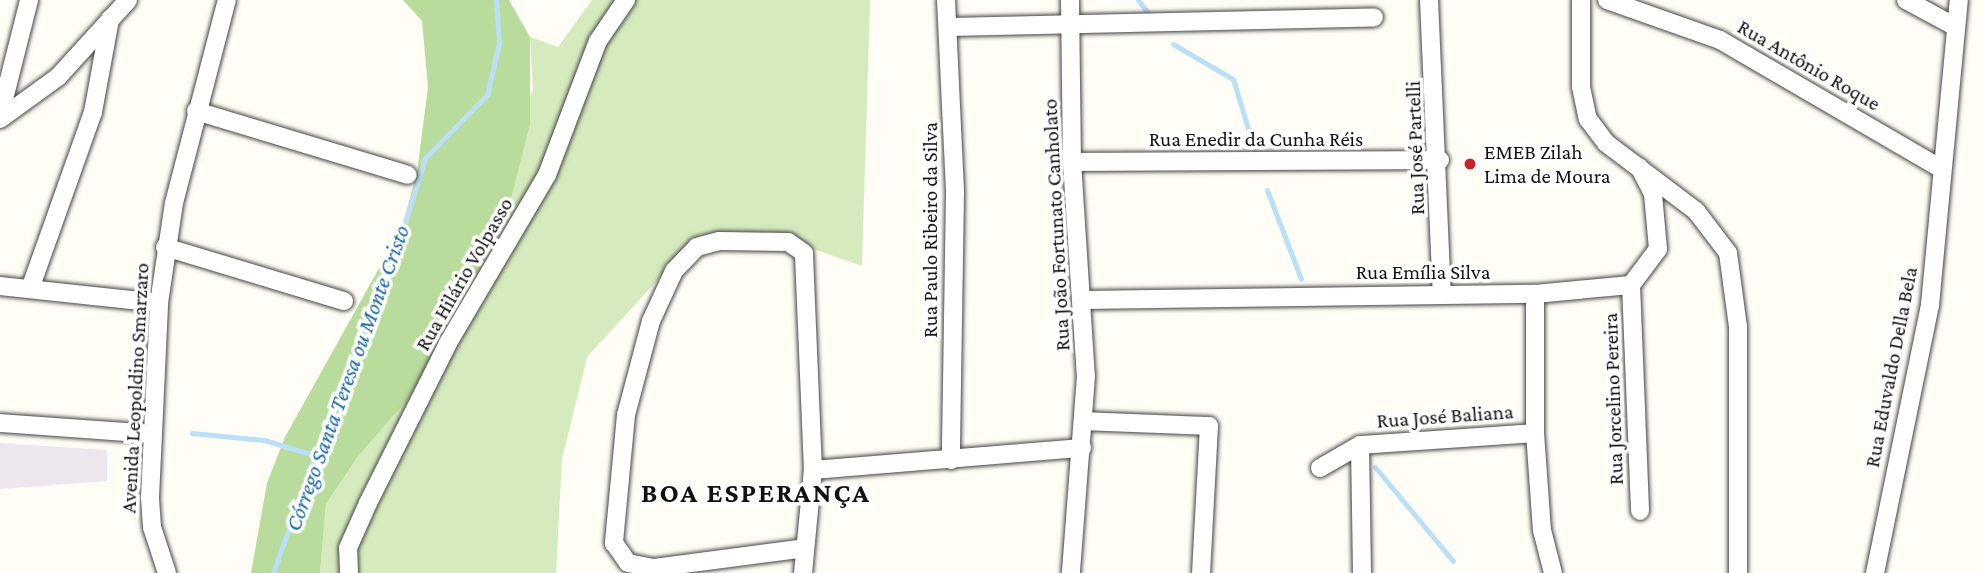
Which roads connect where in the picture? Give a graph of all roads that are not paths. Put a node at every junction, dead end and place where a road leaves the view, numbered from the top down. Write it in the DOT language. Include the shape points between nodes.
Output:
graph roads {
  1 [pos="29,0"];
  2 [pos="128,0"];
  3 [pos="227,0"];
  4 [pos="626,0"];
  5 [pos="946,0"];
  6 [pos="1070,0"];
  7 [pos="1429,0"];
  8 [pos="1581,0"];
  9 [pos="1607,0"];
  10 [pos="1906,0"];
  11 [pos="1959,0"];
  12 [pos="1374,17"];
  13 [pos="110,19"];
  14 [pos="948,27"];
  15 [pos="1956,27"];
  16 [pos="1071,28"];
  17 [pos="196,111"];
  18 [pos="0,117"];
  19 [pos="1440,160"];
  20 [pos="1072,162"];
  21 [pos="1639,167"];
  22 [pos="1942,169"];
  23 [pos="408,175"];
  24 [pos="165,247"];
  25 [pos="1631,285"];
  26 [pos="0,286"];
  27 [pos="30,289"];
  28 [pos="1535,294"];
  29 [pos="1442,295"];
  30 [pos="1082,300"];
  31 [pos="344,301"];
  32 [pos="159,303"];
  33 [pos="1084,421"];
  34 [pos="0,423"];
  35 [pos="1535,433"];
  36 [pos="152,434"];
  37 [pos="1360,445"];
  38 [pos="1082,448"];
  39 [pos="951,460"];
  40 [pos="1321,468"];
  41 [pos="813,470"];
  42 [pos="1640,511"];
  43 [pos="805,548"];
  44 [pos="1738,565"];
  45 [pos="167,573"];
  46 [pos="349,573"];
  47 [pos="803,573"];
  48 [pos="1071,573"];
  49 [pos="1201,573"];
  50 [pos="1362,573"];
  51 [pos="1553,573"];
  52 [pos="1875,573"];
  1 -- 18 [label="street"];
  2 -- 13 [label="street"];
  3 -- 17 [label="street, Avenida Leopoldino Smarzaro"];
  4 -- 46 [label="street, Rua Hilário Volpasso" via="598,41 552,165 448,343 368,503 348,548"];
  5 -- 14 [label="street, Rua Paulo Ribeiro da Silva"];
  6 -- 16 [label="street, Rua João Fortunato Canholato"];
  7 -- 19 [label="street, Rua José Partelli"];
  8 -- 21 [label="street" via="1581,87 1588,119 1606,144"];
  9 -- 22 [label="street, Rua Antônio Roque" via="1720,40"];
  10 -- 15 [label="street"];
  11 -- 15 [label="street, Rua Eduvaldo Della Bela"];
  12 -- 16 [label="street"];
  13 -- 18 [label="street" via="58,77"];
  13 -- 27 [label="street" via="93,112"];
  14 -- 16 [label="street"];
  14 -- 39 [label="street, Rua Paulo Ribeiro da Silva" via="955,192"];
  15 -- 22 [label="street, Rua Eduvaldo Della Bela"];
  16 -- 20 [label="street, Rua João Fortunato Canholato"];
  17 -- 23 [label="street"];
  17 -- 24 [label="street, Avenida Leopoldino Smarzaro"];
  19 -- 20 [label="street, Rua Enedir da Cunha Réis"];
  19 -- 29 [label="street, Rua José Partelli"];
  20 -- 30 [label="street, Rua João Fortunato Canholato"];
  21 -- 25 [label="street" via="1653,194 1658,249"];
  21 -- 44 [label="street" via="1696,211 1728,253 1738,327"];
  22 -- 52 [label="street, Rua Eduvaldo Della Bela" via="1930,305"];
  24 -- 31 [label="street"];
  24 -- 32 [label="street, Avenida Leopoldino Smarzaro"];
  25 -- 28 [label="street, Rua Emília Silva"];
  25 -- 42 [label="street, Rua Jorcelino Pereira"];
  26 -- 27 [label="street"];
  27 -- 32 [label="street"];
  28 -- 29 [label="street, Rua Emília Silva"];
  28 -- 35 [label="street"];
  29 -- 30 [label="street, Rua Emília Silva"];
  30 -- 33 [label="street, Rua João Fortunato Canholato"];
  32 -- 36 [label="street, Avenida Leopoldino Smarzaro"];
  33 -- 38 [label="street, Rua João Fortunato Canholato"];
  33 -- 49 [label="street" via="1200,422 1213,433"];
  34 -- 36 [label="street"];
  35 -- 37 [label="street, Rua José Baliana"];
  35 -- 51 [label="street" via="1542,530"];
  36 -- 45 [label="street, Avenida Leopoldino Smarzaro" via="152,527"];
  37 -- 40 [label="street"];
  37 -- 50 [label="street, Rua José Baliana"];
  38 -- 39 [label="street"];
  38 -- 48 [label="street, Rua João Fortunato Canholato"];
  39 -- 41 [label="street"];
  41 -- 43 [label="street"];
  41 -- 43 [label="street" via="802,247 719,241 696,247 674,271 651,321 625,415 614,543 628,563 654,568"];
  43 -- 47 [label="street"];
}
